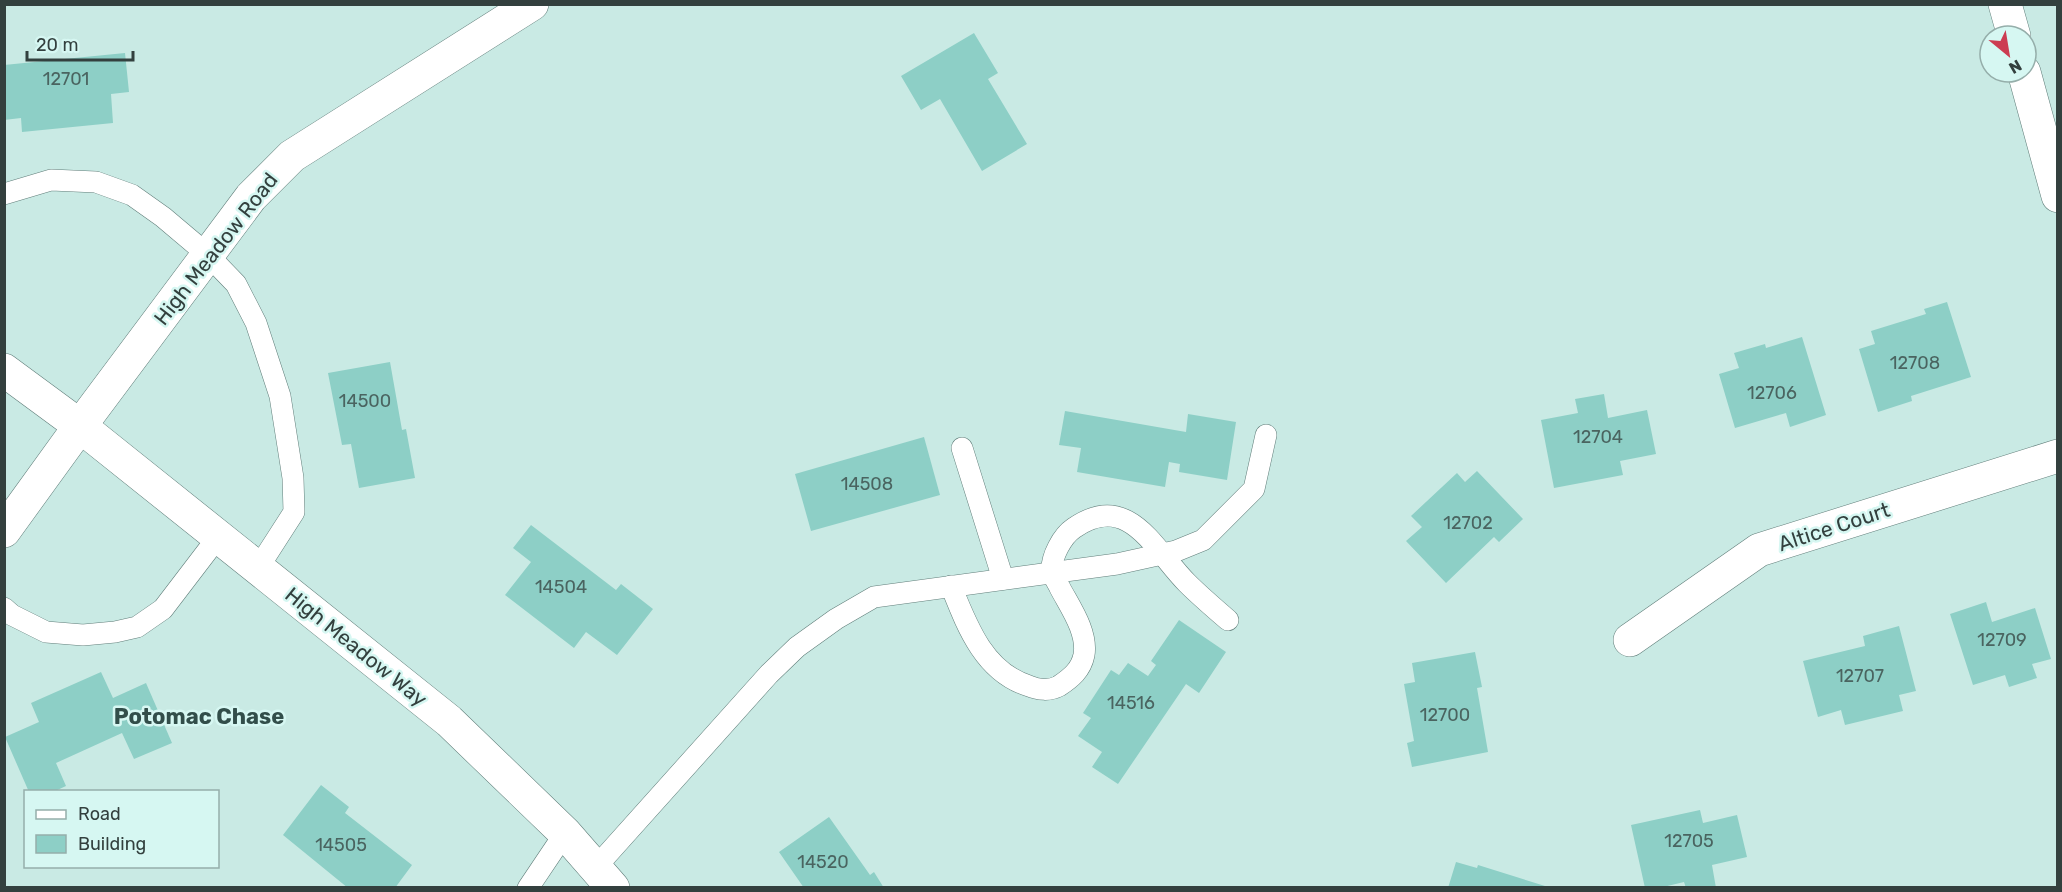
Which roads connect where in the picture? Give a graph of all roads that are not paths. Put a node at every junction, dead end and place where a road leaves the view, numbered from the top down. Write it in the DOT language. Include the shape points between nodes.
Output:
graph roads {
  1 [pos="532,4"];
  2 [pos="2005,4"];
  3 [pos="2011,24"];
  4 [pos="2027,84"];
  5 [pos="4,194"];
  6 [pos="2058,196"];
  7 [pos="208,255"];
  8 [pos="4,370"];
  9 [pos="80,426"];
  10 [pos="1266,435"];
  11 [pos="962,448"];
  12 [pos="2058,456"];
  13 [pos="4,531"];
  14 [pos="218,537"];
  15 [pos="1162,554"];
  16 [pos="258,568"];
  17 [pos="1052,573"];
  18 [pos="1003,579"];
  19 [pos="951,586"];
  20 [pos="4,608"];
  21 [pos="1228,620"];
  22 [pos="1630,640"];
  23 [pos="565,832"];
  24 [pos="604,878"];
  25 [pos="528,888"];
  1 -- 7 [label="street, High Meadow Road" via="292,156 251,197"];
  2 -- 3 [label="street"];
  4 -- 6 [label="street"];
  5 -- 7 [label="lane" via="51,180 96,182 132,195"];
  7 -- 9 [label="street, High Meadow Road"];
  7 -- 16 [label="lane" via="236,284 256,324 280,396 293,478 294,512"];
  8 -- 9 [label="street"];
  9 -- 13 [label="street, High Meadow Road"];
  9 -- 14 [label="street, High Meadow Way"];
  10 -- 15 [label="lane" via="1254,489 1203,540"];
  11 -- 18 [label="lane"];
  12 -- 22 [label="street, Altice Court" via="1760,550"];
  14 -- 16 [label="street, High Meadow Way"];
  14 -- 20 [label="lane" via="163,609 137,627 83,635 46,632"];
  15 -- 17 [label="lane"];
  15 -- 17 [label="lane" via="1135,524 1113,514 1088,519 1071,530 1056,552"];
  15 -- 21 [label="lane" via="1187,584"];
  16 -- 23 [label="street, High Meadow Way" via="449,721"];
  17 -- 18 [label="lane"];
  17 -- 19 [label="lane" via="1082,631 1084,653 1080,667 1054,689 1036,689 1015,682 990,662 970,633"];
  18 -- 19 [label="lane"];
  19 -- 24 [label="lane" via="874,597 797,647 768,675"];
  23 -- 24 [label="street, High Meadow Way"];
  23 -- 25 [label="lane"];
}
